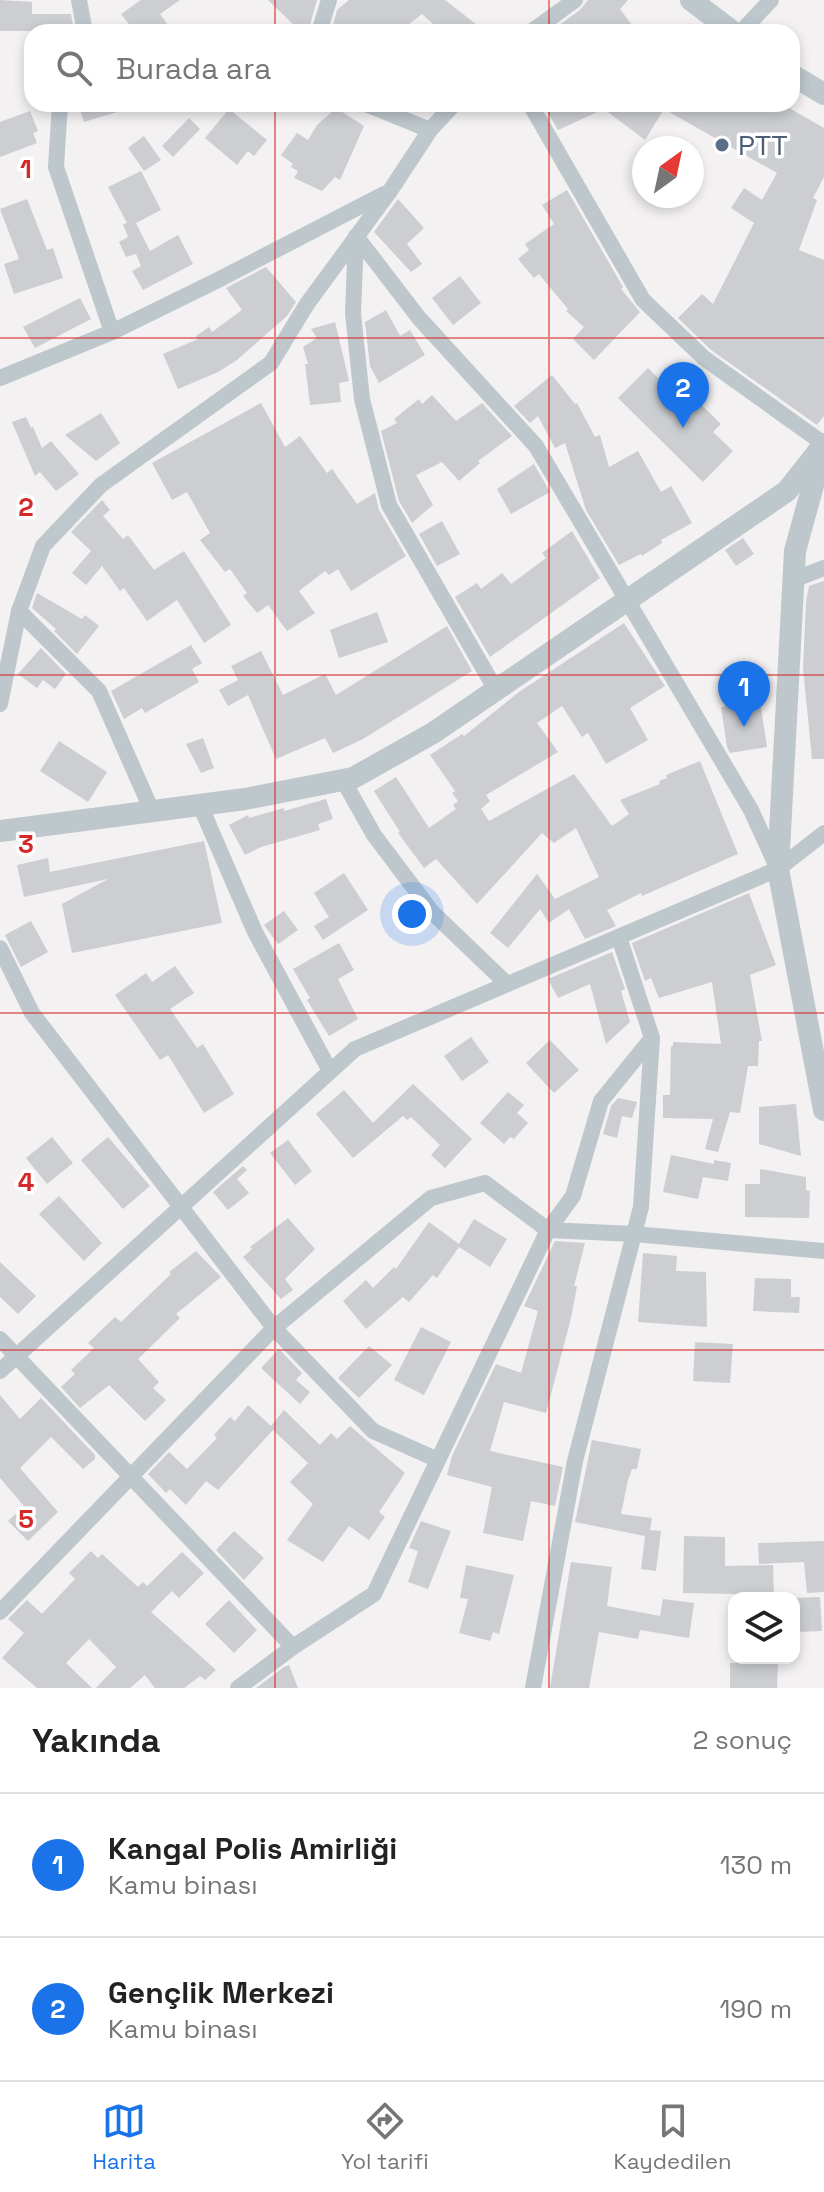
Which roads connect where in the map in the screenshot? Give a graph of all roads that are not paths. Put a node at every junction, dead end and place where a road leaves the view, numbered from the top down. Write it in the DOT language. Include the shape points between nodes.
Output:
graph roads {
  1 [pos="79,0"];
  2 [pos="329,0"];
  3 [pos="575,0"];
  4 [pos="691,0"];
  5 [pos="771,0"];
  6 [pos="84,24"];
  7 [pos="322,24"];
  8 [pos="542,24"];
  9 [pos="722,24"];
  10 [pos="748,24"];
  11 [pos="800,80"];
  12 [pos="824,94"];
  13 [pos="59,112"];
  14 [pos="386,112"];
  15 [pos="447,112"];
  16 [pos="535,112"];
  17 [pos="430,130"];
  18 [pos="390,191"];
  19 [pos="356,236"];
  20 [pos="112,332"];
  21 [pos="0,378"];
  22 [pos="824,444"];
  23 [pos="824,568"];
  24 [pos="793,580"];
  25 [pos="626,601"];
  26 [pos="19,611"];
  27 [pos="496,690"];
  28 [pos="0,704"];
  29 [pos="343,780"];
  30 [pos="200,805"];
  31 [pos="152,811"];
  32 [pos="0,831"];
  33 [pos="824,833"];
  34 [pos="778,869"];
  35 [pos="619,937"];
  36 [pos="0,948"];
  37 [pos="507,984"];
  38 [pos="817,1031"];
  39 [pos="652,1038"];
  40 [pos="330,1071"];
  41 [pos="824,1110"];
  42 [pos="181,1206"];
  43 [pos="548,1230"];
  44 [pos="634,1234"];
  45 [pos="824,1251"];
  46 [pos="274,1328"];
  47 [pos="0,1339"];
  48 [pos="15,1356"];
  49 [pos="0,1371"];
  50 [pos="438,1460"];
  51 [pos="130,1478"];
  52 [pos="0,1612"];
  53 [pos="293,1647"];
  54 [pos="238,1688"];
  55 [pos="533,1688"];
  1 -- 6 [label="street"];
  2 -- 7 [label="street"];
  3 -- 8 [label="street"];
  4 -- 9 [label="street"];
  5 -- 10 [label="street"];
  11 -- 12 [label="street"];
  13 -- 20 [label="street" via="56,167"];
  14 -- 17 [label="street"];
  15 -- 17 [label="street"];
  16 -- 22 [label="street" via="643,300 704,358"];
  17 -- 18 [label="street"];
  18 -- 19 [label="street"];
  18 -- 20 [label="street"];
  19 -- 25 [label="street" via="419,318 536,446"];
  19 -- 26 [label="street" via="271,363 101,485 43,546"];
  19 -- 27 [label="street" via="353,313 362,399 389,505"];
  20 -- 21 [label="street"];
  22 -- 24 [label="street" via="795,551"];
  22 -- 25 [label="street" via="787,491"];
  23 -- 24 [label="street"];
  24 -- 34 [label="street"];
  25 -- 27 [label="street"];
  25 -- 34 [label="street" via="751,810"];
  26 -- 28 [label="street"];
  26 -- 31 [label="street" via="99,691"];
  27 -- 29 [label="street" via="433,733"];
  29 -- 30 [label="street"];
  29 -- 37 [label="street" via="374,835 432,912"];
  30 -- 31 [label="street"];
  30 -- 40 [label="street" via="255,932"];
  31 -- 32 [label="street"];
  33 -- 34 [label="street"];
  34 -- 35 [label="street"];
  34 -- 38 [label="street"];
  35 -- 37 [label="street"];
  35 -- 39 [label="street"];
  36 -- 42 [label="street" via="32,1013"];
  37 -- 40 [label="street" via="355,1049"];
  38 -- 41 [label="street"];
  39 -- 43 [label="street" via="601,1101 573,1196"];
  39 -- 44 [label="street" via="641,1207"];
  40 -- 42 [label="street"];
  42 -- 46 [label="street"];
  42 -- 48 [label="street"];
  43 -- 44 [label="street"];
  43 -- 46 [label="street" via="485,1183 431,1198"];
  43 -- 50 [label="street"];
  44 -- 45 [label="street"];
  44 -- 55 [label="street" via="575,1461"];
  46 -- 50 [label="street" via="373,1431"];
  46 -- 51 [label="street"];
  47 -- 48 [label="street"];
  48 -- 49 [label="street"];
  48 -- 51 [label="street"];
  50 -- 53 [label="street" via="374,1594"];
  51 -- 52 [label="street"];
  51 -- 53 [label="street"];
  53 -- 54 [label="street"];
}
